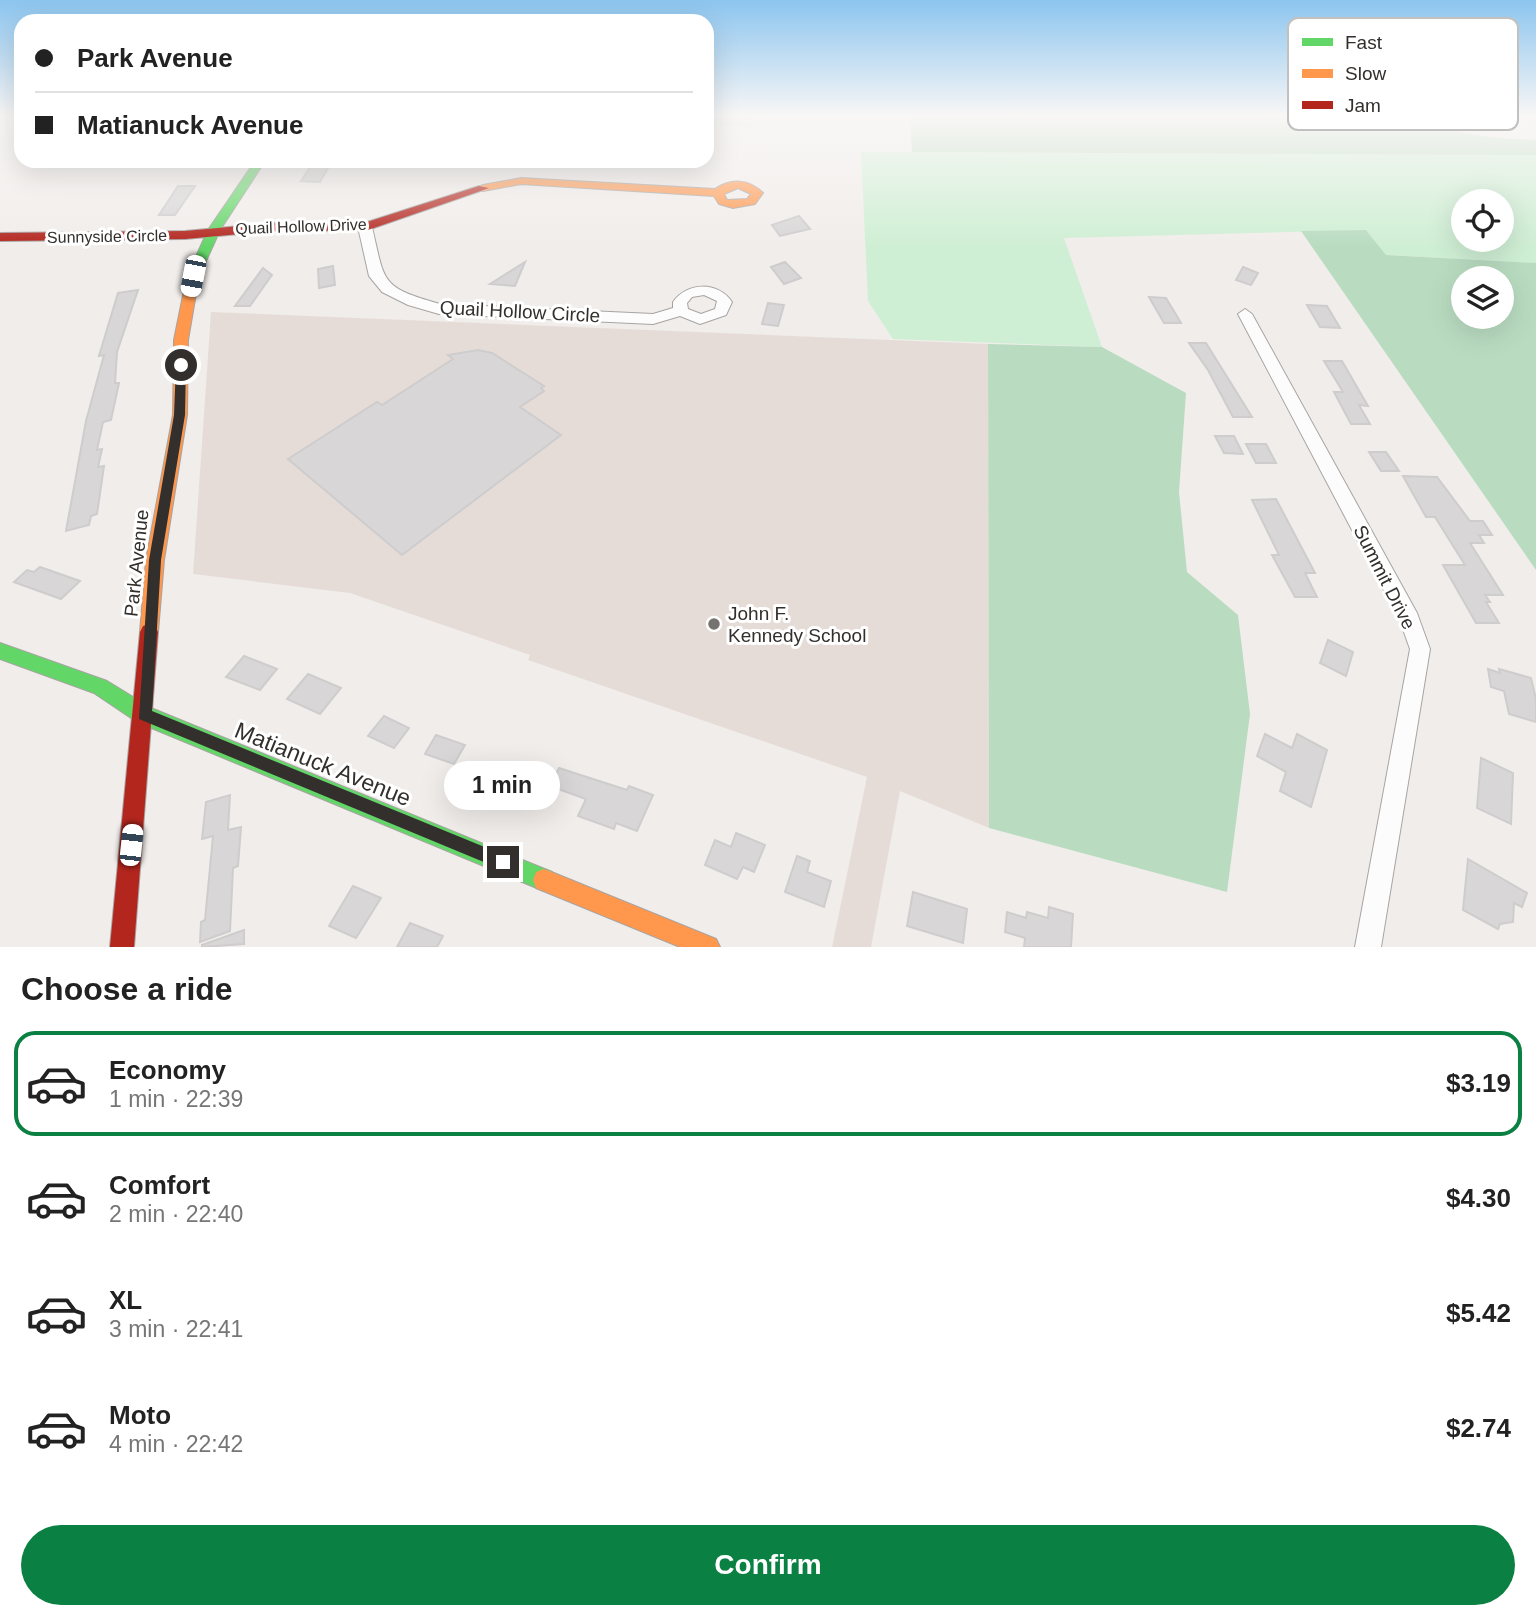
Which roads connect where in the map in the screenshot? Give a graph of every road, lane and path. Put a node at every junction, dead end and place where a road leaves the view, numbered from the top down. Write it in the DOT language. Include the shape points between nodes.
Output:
graph roads {
  1 [pos="255,168"];
  2 [pos="718,193"];
  3 [pos="366,227"];
  4 [pos="214,230"];
  5 [pos="0,237"];
  6 [pos="681,311"];
  7 [pos="1245,314"];
  8 [pos="0,651"];
  9 [pos="144,715"];
  10 [pos="121,947"];
  11 [pos="708,947"];
  12 [pos="1368,947"];
  1 -- 4 [label="street, Park Avenue"];
  2 -- 3 [label="street, Quail Hollow Drive" via="521,181 481,188"];
  3 -- 4 [label="street, Quail Hollow Drive"];
  3 -- 6 [label="street, Quail Hollow Circle" via="376,276 384,286 439,309 653,318"];
  4 -- 5 [label="street, Sunnyside Circle" via="185,235"];
  4 -- 9 [label="street, Park Avenue" via="193,276 181,340 180,415 155,560"];
  7 -- 12 [label="street, Summit Drive" via="1410,619 1420,649"];
  8 -- 9 [label="street, Matianuck Avenue" via="100,687"];
  9 -- 10 [label="street, Park Avenue"];
  9 -- 11 [label="street, Matianuck Avenue"];
}
